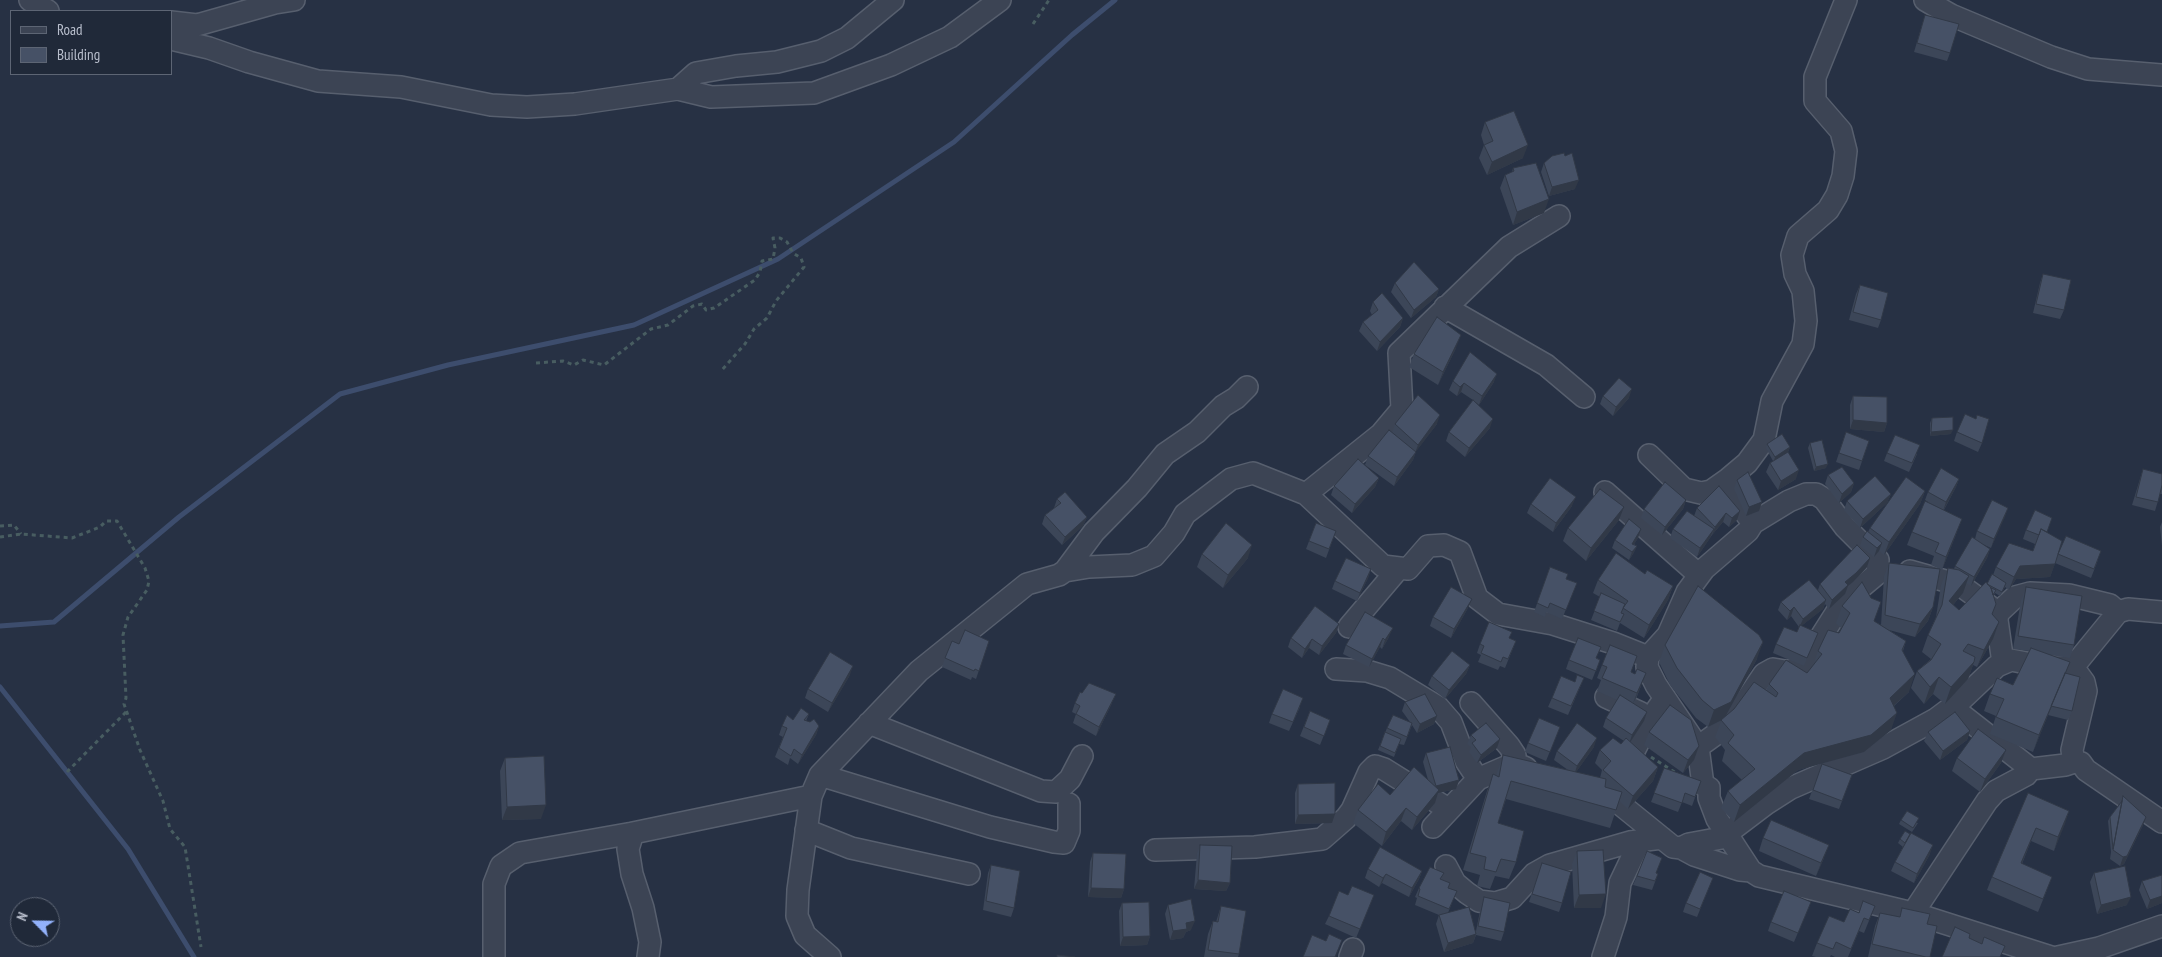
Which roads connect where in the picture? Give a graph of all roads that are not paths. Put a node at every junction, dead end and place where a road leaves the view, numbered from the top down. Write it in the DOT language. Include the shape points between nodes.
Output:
graph roads {
  1 [pos="30,0"];
  2 [pos="294,0"];
  3 [pos="893,0"];
  4 [pos="1000,0"];
  5 [pos="1846,0"];
  6 [pos="1925,0"];
  7 [pos="46,10"];
  8 [pos="172,22"];
  9 [pos="172,39"];
  10 [pos="2162,75"];
  11 [pos="678,89"];
  12 [pos="1559,216"];
  13 [pos="1445,307"];
  14 [pos="1247,387"];
  15 [pos="1584,397"];
  16 [pos="1649,455"];
  17 [pos="1723,484"];
  18 [pos="1605,492"];
  19 [pos="1306,494"];
  20 [pos="1753,523"];
  21 [pos="1879,567"];
  22 [pos="1399,568"];
  23 [pos="1065,572"];
  24 [pos="1699,575"];
  25 [pos="2118,612"];
  26 [pos="2162,612"];
  27 [pos="1998,613"];
  28 [pos="1349,627"];
  29 [pos="1648,657"];
  30 [pos="2003,663"];
  31 [pos="2073,667"];
  32 [pos="1336,668"];
  33 [pos="1606,697"];
  34 [pos="1665,698"];
  35 [pos="1471,703"];
  36 [pos="1953,708"];
  37 [pos="1651,718"];
  38 [pos="869,723"];
  39 [pos="1698,747"];
  40 [pos="1635,748"];
  41 [pos="1082,756"];
  42 [pos="2074,762"];
  43 [pos="1515,764"];
  44 [pos="2031,769"];
  45 [pos="820,775"];
  46 [pos="1547,775"];
  47 [pos="1478,779"];
  48 [pos="1573,783"];
  49 [pos="811,796"];
  50 [pos="1069,804"];
  51 [pos="1448,809"];
  52 [pos="2162,822"];
  53 [pos="1433,827"];
  54 [pos="806,830"];
  55 [pos="633,833"];
  56 [pos="1727,837"];
  57 [pos="1662,838"];
  58 [pos="1640,841"];
  59 [pos="1682,848"];
  60 [pos="1155,850"];
  61 [pos="1446,866"];
  62 [pos="1751,871"];
  63 [pos="969,874"];
  64 [pos="1911,916"];
  65 [pos="2161,930"];
  66 [pos="494,957"];
  67 [pos="648,957"];
  68 [pos="830,957"];
  69 [pos="1603,957"];
  70 [pos="2051,957"];
  71 [pos="2058,957"];
  1 -- 7 [label="street"];
  2 -- 8 [label="street" via="197,25"];
  3 -- 11 [label="street" via="847,38 821,51 777,62 696,73"];
  4 -- 11 [label="street" via="950,37 891,65 814,92 711,97"];
  5 -- 17 [label="street" via="1814,77 1815,101 1841,131 1846,151 1837,195 1828,210 1798,236 1792,255 1795,274 1803,291 1806,321 1803,344 1772,401 1764,440 1748,463"];
  6 -- 10 [label="street" via="2051,57 2088,69"];
  9 -- 11 [label="street" via="318,81 401,88 491,105 576,104"];
  12 -- 13 [label="street" via="1509,247"];
  13 -- 15 [label="street" via="1546,364"];
  13 -- 19 [label="street" via="1399,353 1402,409 1381,434"];
  14 -- 23 [label="street" via="1197,432 1165,454 1094,532"];
  16 -- 17 [label="street" via="1677,483 1692,492 1711,491"];
  17 -- 20 [label="street"];
  18 -- 24 [label="street"];
  19 -- 22 [label="street" via="1383,566"];
  19 -- 23 [label="street" via="1253,473 1232,479 1185,514 1154,556 1132,565"];
  20 -- 21 [label="street" via="1799,496 1816,494 1878,560"];
  20 -- 24 [label="street"];
  21 -- 27 [label="street" via="1949,580 1975,594"];
  21 -- 39 [label="street" via="1877,574 1838,610 1797,670 1773,669 1764,674 1730,724"];
  22 -- 28 [label="street"];
  22 -- 29 [label="street" via="1408,569 1428,546 1444,545 1460,552 1477,598 1489,609 1613,642"];
  23 -- 38 [label="street" via="1027,584 919,671"];
  24 -- 29 [label="street" via="1687,592 1668,635"];
  25 -- 26 [label="street" via="2128,609"];
  25 -- 27 [label="street" via="2110,605 2069,595 2030,592 2015,598"];
  25 -- 31 [label="street"];
  27 -- 30 [label="street"];
  29 -- 34 [label="street" via="1647,667"];
  30 -- 31 [label="street" via="2011,660 2047,667"];
  30 -- 36 [label="street"];
  31 -- 42 [label="street" via="2084,682 2086,691 2072,750"];
  32 -- 47 [label="street" via="1367,671 1390,678 1438,707 1451,722 1466,761"];
  33 -- 37 [label="street"];
  34 -- 37 [label="street"];
  34 -- 39 [label="street"];
  35 -- 43 [label="street" via="1509,746"];
  36 -- 44 [label="street"];
  36 -- 56 [label="street" via="1883,748 1791,788"];
  37 -- 40 [label="street"];
  38 -- 41 [label="street" via="1041,791 1056,792 1070,779"];
  38 -- 45 [label="street"];
  39 -- 56 [label="street" via="1703,785 1709,788 1709,798"];
  42 -- 44 [label="street"];
  42 -- 52 [label="street" via="2081,763 2086,770"];
  43 -- 46 [label="street"];
  43 -- 47 [label="street"];
  44 -- 64 [label="street" via="2026,776 1996,791 1987,801"];
  45 -- 49 [label="street"];
  45 -- 50 [label="street" via="990,827 1054,842 1064,842 1069,831"];
  47 -- 51 [label="street"];
  48 -- 57 [label="street" via="1615,800"];
  49 -- 54 [label="street"];
  49 -- 55 [label="street"];
  51 -- 53 [label="street"];
  51 -- 60 [label="street" via="1375,766 1369,772 1352,810 1322,839 1255,847"];
  54 -- 63 [label="street" via="851,848"];
  54 -- 68 [label="street" via="797,916 805,934"];
  55 -- 66 [label="street" via="520,853 501,866 494,884"];
  55 -- 67 [label="street" via="628,849 650,942"];
  56 -- 59 [label="street"];
  56 -- 62 [label="street"];
  57 -- 58 [label="street"];
  57 -- 59 [label="street" via="1672,847"];
  58 -- 61 [label="street" via="1606,848 1540,870 1512,898 1495,903 1479,901 1466,893 1455,883"];
  58 -- 69 [label="street" via="1620,883 1616,917"];
  59 -- 62 [label="street" via="1694,855"];
  62 -- 64 [label="street" via="1758,876 1904,911"];
  64 -- 70 [label="street" via="1919,915"];
  65 -- 71 [label="street"];
}
